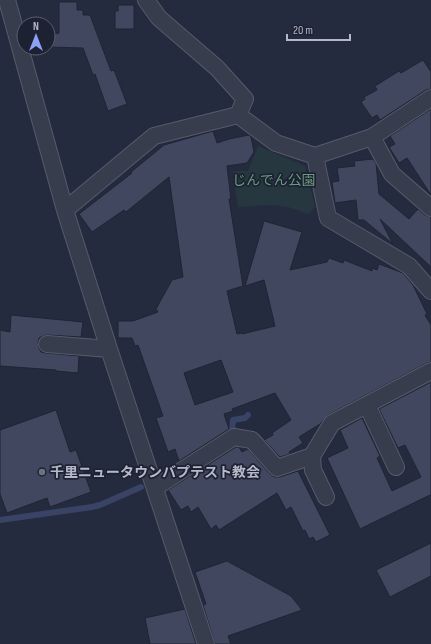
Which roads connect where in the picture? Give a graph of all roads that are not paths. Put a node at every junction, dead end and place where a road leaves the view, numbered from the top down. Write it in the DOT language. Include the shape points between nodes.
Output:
graph roads {
  1 [pos="7,0"];
  2 [pos="146,0"];
  3 [pos="431,98"];
  4 [pos="238,115"];
  5 [pos="372,137"];
  6 [pos="316,156"];
  7 [pos="431,208"];
  8 [pos="65,210"];
  9 [pos="431,291"];
  10 [pos="47,344"];
  11 [pos="109,349"];
  12 [pos="431,371"];
  13 [pos="367,405"];
  14 [pos="312,456"];
  15 [pos="396,467"];
  16 [pos="156,487"];
  17 [pos="326,497"];
  18 [pos="206,644"];
  1 -- 8 [label="street"];
  2 -- 4 [label="street" via="159,18 217,68 245,99"];
  3 -- 5 [label="street"];
  4 -- 6 [label="street" via="276,143"];
  4 -- 8 [label="street" via="154,136"];
  5 -- 6 [label="street"];
  5 -- 7 [label="street" via="392,174"];
  6 -- 9 [label="street" via="328,218 409,266"];
  8 -- 11 [label="street"];
  10 -- 11 [label="street"];
  11 -- 16 [label="street"];
  12 -- 13 [label="street"];
  13 -- 14 [label="street" via="332,423"];
  13 -- 15 [label="street"];
  14 -- 16 [label="street" via="277,468 252,440 234,437"];
  14 -- 17 [label="street" via="313,470"];
  16 -- 18 [label="street"];
}
